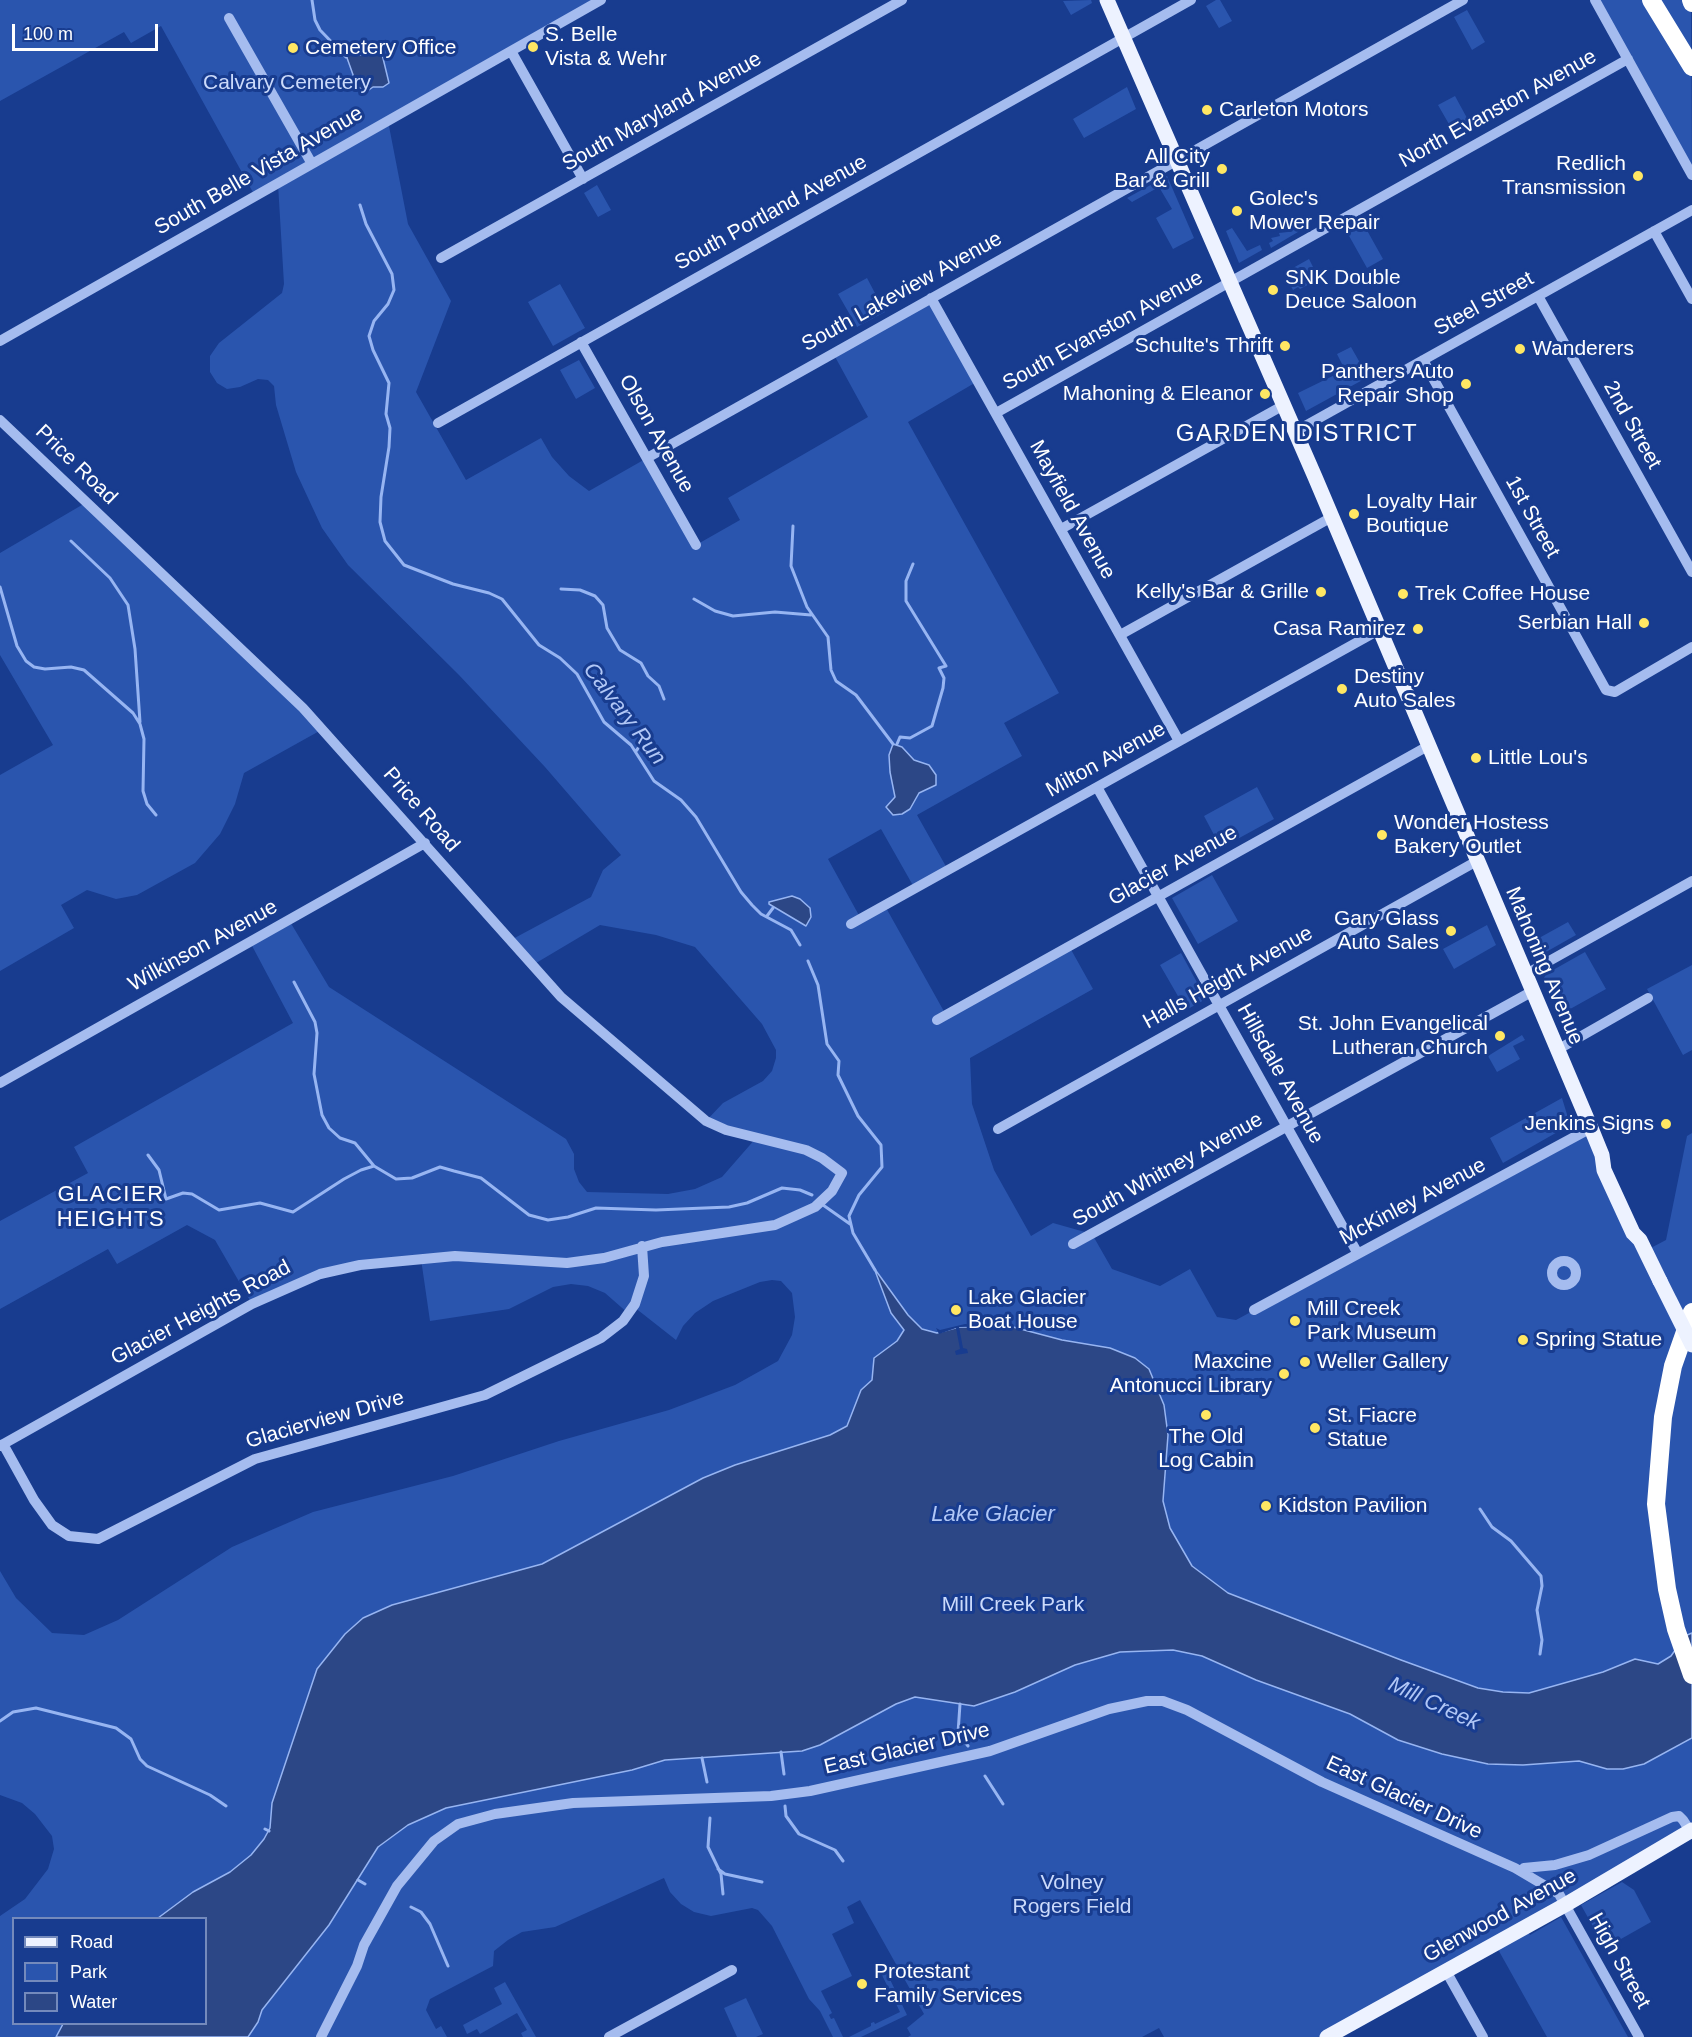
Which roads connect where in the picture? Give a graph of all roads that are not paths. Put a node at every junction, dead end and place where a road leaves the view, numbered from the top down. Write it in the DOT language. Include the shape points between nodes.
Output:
graph roads {
  1 [pos="601,0"];
  2 [pos="902,0"];
  3 [pos="1107,0"];
  4 [pos="1191,0"];
  5 [pos="1463,0"];
  6 [pos="1595,0"];
  7 [pos="1651,0"];
  8 [pos="229,18"];
  9 [pos="1123,38"];
  10 [pos="511,51"];
  11 [pos="1628,59"];
  12 [pos="1692,67"];
  13 [pos="1177,160"];
  14 [pos="312,164"];
  15 [pos="1692,174"];
  16 [pos="583,179"];
  17 [pos="1692,210"];
  18 [pos="1654,231"];
  19 [pos="441,258"];
  20 [pos="1230,282"];
  21 [pos="1538,296"];
  22 [pos="931,298"];
  23 [pos="1692,299"];
  24 [pos="0,341"];
  25 [pos="581,342"];
  26 [pos="1423,360"];
  27 [pos="1284,405"];
  28 [pos="996,413"];
  29 [pos="0,420"];
  30 [pos="438,423"];
  31 [pos="1296,431"];
  32 [pos="647,458"];
  33 [pos="1332,517"];
  34 [pos="1061,530"];
  35 [pos="696,545"];
  36 [pos="1692,572"];
  37 [pos="1379,630"];
  38 [pos="1120,635"];
  39 [pos="1692,647"];
  40 [pos="1179,741"];
  41 [pos="1428,746"];
  42 [pos="1097,787"];
  43 [pos="425,843"];
  44 [pos="1477,861"];
  45 [pos="1692,881"];
  46 [pos="1158,897"];
  47 [pos="851,924"];
  48 [pos="1526,974"];
  49 [pos="1533,991"];
  50 [pos="1648,998"];
  51 [pos="1219,1005"];
  52 [pos="937,1020"];
  53 [pos="1557,1050"];
  54 [pos="0,1083"];
  55 [pos="1287,1126"];
  56 [pos="1591,1128"];
  57 [pos="998,1129"];
  58 [pos="842,1173"];
  59 [pos="1073,1244"];
  60 [pos="642,1246"];
  61 [pos="1358,1254"];
  62 [pos="1254,1310"];
  63 [pos="1692,1312"];
  64 [pos="1692,1345"];
  65 [pos="2,1445"];
  66 [pos="1692,1675"];
  67 [pos="1692,1832"];
  68 [pos="1524,1868"];
  69 [pos="1565,1905"];
  70 [pos="732,1970"];
  71 [pos="1446,1971"];
  72 [pos="321,2037"];
  73 [pos="609,2037"];
  74 [pos="1327,2037"];
  75 [pos="1483,2037"];
  76 [pos="1639,2037"];
  1 -- 10 [label="street, South Belle Vista Avenue"];
  2 -- 16 [label="street, South Maryland Avenue"];
  3 -- 9 [label="main road, Mahoning Avenue"];
  4 -- 9 [label="street, South Portland Avenue"];
  5 -- 13 [label="street, South Lakeview Avenue"];
  6 -- 11 [label="street"];
  7 -- 12 [label="highway"];
  8 -- 14 [label="street"];
  9 -- 13 [label="main road, Mahoning Avenue"];
  9 -- 25 [label="street, South Portland Avenue"];
  10 -- 14 [label="street, South Belle Vista Avenue"];
  10 -- 16 [label="street"];
  11 -- 15 [label="street"];
  11 -- 20 [label="street, North Evanston Avenue"];
  13 -- 20 [label="main road, Mahoning Avenue"];
  13 -- 22 [label="street, South Lakeview Avenue"];
  14 -- 24 [label="street, South Belle Vista Avenue"];
  16 -- 19 [label="street, South Maryland Avenue"];
  17 -- 18 [label="street, Steel Street"];
  18 -- 21 [label="street, Steel Street"];
  18 -- 23 [label="street"];
  20 -- 27 [label="main road, Mahoning Avenue"];
  20 -- 28 [label="street, South Evanston Avenue"];
  21 -- 26 [label="street, Steel Street"];
  21 -- 36 [label="street, 2nd Street"];
  22 -- 28 [label="street, Mayfield Avenue"];
  22 -- 32 [label="street, South Lakeview Avenue"];
  25 -- 30 [label="street, South Portland Avenue"];
  25 -- 32 [label="street, Olson Avenue"];
  26 -- 31 [label="street, Steel Street"];
  26 -- 39 [label="street, 1st Street" via="1603,687 1615,692"];
  27 -- 31 [label="main road, Mahoning Avenue"];
  27 -- 34 [label="street"];
  28 -- 34 [label="street, Mayfield Avenue"];
  29 -- 43 [label="street, Price Road" via="303,708"];
  31 -- 33 [label="main road, Mahoning Avenue"];
  32 -- 35 [label="street, Olson Avenue"];
  33 -- 37 [label="main road, Mahoning Avenue"];
  33 -- 38 [label="street"];
  34 -- 38 [label="street, Mayfield Avenue"];
  37 -- 40 [label="street, Milton Avenue"];
  37 -- 41 [label="main road, Mahoning Avenue"];
  38 -- 40 [label="street, Mayfield Avenue"];
  40 -- 42 [label="street, Milton Avenue"];
  41 -- 44 [label="main road, Mahoning Avenue"];
  41 -- 46 [label="street, Glacier Avenue"];
  42 -- 46 [label="street, Hillsdale Avenue"];
  42 -- 47 [label="street, Milton Avenue"];
  43 -- 54 [label="street, Wilkinson Avenue"];
  43 -- 58 [label="street, Price Road" via="561,997 706,1121 726,1131 806,1150"];
  44 -- 48 [label="main road, Mahoning Avenue"];
  44 -- 51 [label="street, Halls Height Avenue"];
  45 -- 48 [label="street"];
  46 -- 51 [label="street, Hillsdale Avenue"];
  46 -- 52 [label="street, Glacier Avenue"];
  48 -- 49 [label="main road, Mahoning Avenue"];
  49 -- 53 [label="main road, Mahoning Avenue"];
  49 -- 55 [label="street, South Whitney Avenue"];
  50 -- 53 [label="street"];
  51 -- 55 [label="street, Hillsdale Avenue"];
  51 -- 57 [label="street, Halls Height Avenue"];
  53 -- 56 [label="main road, Mahoning Avenue"];
  55 -- 59 [label="street, South Whitney Avenue"];
  55 -- 61 [label="street, Hillsdale Avenue"];
  56 -- 61 [label="street, McKinley Avenue"];
  56 -- 64 [label="main road, Mahoning Avenue, bridge" via="1623,1212"];
  58 -- 60 [label="street, Glacier Heights Road" via="832,1191 815,1206 780,1224"];
  60 -- 65 [label="street, Glacier Heights Road" via="604,1258 567,1263 456,1256 360,1265 320,1274 252,1304"];
  60 -- 65 [label="street, Glacierview Drive" via="644,1276 635,1304 623,1321 601,1338 485,1395 255,1459 98,1539 69,1536 52,1525"];
  61 -- 62 [label="street, McKinley Avenue"];
  63 -- 66 [label="highway" via="1673,1366 1656,1504 1667,1588"];
  67 -- 68 [label="street" via="1679,1816 1672,1817 1589,1855 1555,1865"];
  67 -- 69 [label="main road, Glenwood Avenue"];
  69 -- 71 [label="main road, Glenwood Avenue"];
  69 -- 72 [label="street, East Glacier Drive" via="1559,1894 1515,1868 1322,1782 1187,1710 1163,1701 1147,1701 1109,1709 990,1751 832,1787 771,1796 557,1805 458,1824 434,1841 397,1886"];
  69 -- 76 [label="street, High Street"];
  70 -- 73 [label="street"];
  71 -- 74 [label="main road, Glenwood Avenue"];
  71 -- 75 [label="street"];
}
